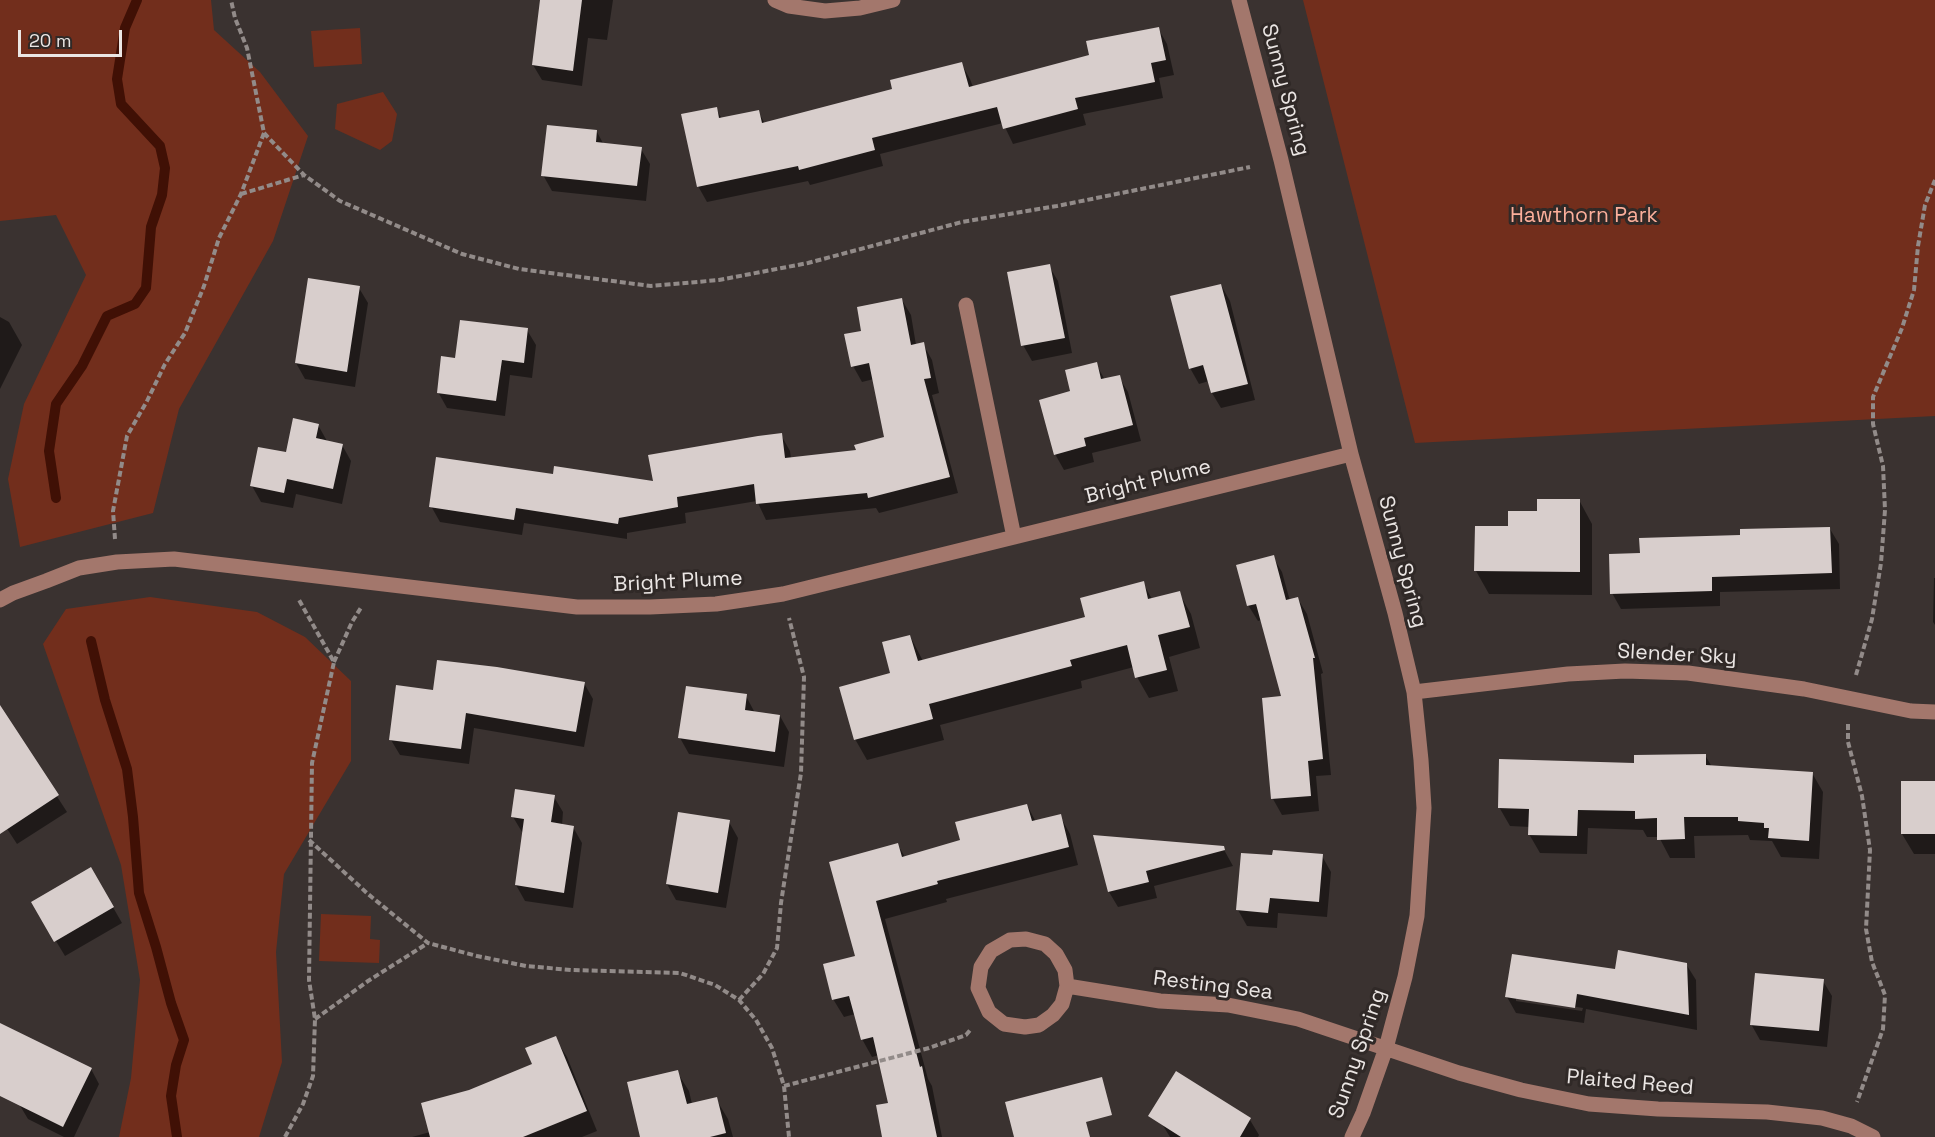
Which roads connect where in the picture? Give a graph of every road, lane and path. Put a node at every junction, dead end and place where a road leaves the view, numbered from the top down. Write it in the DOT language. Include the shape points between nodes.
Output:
graph roads {
  1 [pos="231,0"];
  2 [pos="775,0"];
  3 [pos="893,0"];
  4 [pos="1239,0"];
  5 [pos="264,133"];
  6 [pos="1250,167"];
  7 [pos="303,175"];
  8 [pos="1935,180"];
  9 [pos="241,194"];
  10 [pos="966,305"];
  11 [pos="1351,454"];
  12 [pos="1014,537"];
  13 [pos="117,562"];
  14 [pos="287,572"];
  15 [pos="378,583"];
  16 [pos="783,594"];
  17 [pos="0,600"];
  18 [pos="334,662"];
  19 [pos="1414,692"];
  20 [pos="1849,699"];
  21 [pos="1935,712"];
  22 [pos="309,840"];
  23 [pos="428,943"];
  24 [pos="1067,986"];
  25 [pos="739,1000"];
  26 [pos="989,1012"];
  27 [pos="315,1019"];
  28 [pos="1386,1048"];
  29 [pos="784,1086"];
  30 [pos="1851,1126"];
  31 [pos="285,1137"];
  32 [pos="789,1137"];
  33 [pos="1352,1137"];
  34 [pos="1874,1137"];
  1 -- 5 [label="path"];
  2 -- 3 [label="street" via="825,12"];
  4 -- 11 [label="street, Sunny Spring"];
  5 -- 7 [label="path"];
  5 -- 9 [label="path"];
  6 -- 7 [label="path" via="962,222 797,265 719,280 651,286 519,269 462,255 340,201"];
  7 -- 9 [label="path"];
  8 -- 20 [label="path" via="1925,205 1914,290 1873,397 1873,424 1883,466 1881,563 1872,619"];
  9 -- 13 [label="path" via="219,238 185,333 127,436 113,511"];
  10 -- 12 [label="street"];
  11 -- 12 [label="street, Bright Plume"];
  11 -- 19 [label="street, Sunny Spring"];
  12 -- 16 [label="street, Bright Plume"];
  13 -- 14 [label="street, Bright Plume" via="174,559"];
  13 -- 17 [label="street, Bright Plume" via="79,568"];
  14 -- 15 [label="street, Bright Plume"];
  14 -- 18 [label="path" via="302,608"];
  15 -- 16 [label="street, Bright Plume" via="577,607 716,604"];
  15 -- 18 [label="path" via="352,622"];
  16 -- 25 [label="path" via="804,677 801,774 777,948 763,974"];
  18 -- 22 [label="path" via="312,763"];
  19 -- 20 [label="street, Slender Sky" via="1625,671 1699,675"];
  19 -- 28 [label="street, Sunny Spring" via="1424,799 1422,854 1417,916"];
  20 -- 21 [label="street, Slender Sky"];
  20 -- 30 [label="path" via="1848,742 1870,850 1866,929 1872,962 1885,995 1883,1029"];
  22 -- 23 [label="path"];
  22 -- 27 [label="path" via="309,980"];
  23 -- 25 [label="path" via="526,966 680,973 715,985"];
  23 -- 27 [label="path"];
  24 -- 26 [label="street" via="1062,1004 1039,1024 1025,1027 1004,1023"];
  24 -- 26 [label="street" via="1065,970 1045,944 1010,940 991,951 981,967 978,988"];
  24 -- 28 [label="street, Resting Sea" via="1160,1001 1240,1007 1298,1019"];
  25 -- 29 [label="path" via="772,1048"];
  26 -- 29 [label="path" via="966,1035"];
  27 -- 31 [label="path" via="313,1076"];
  28 -- 30 [label="street, Plaited Reed" via="1510,1088 1590,1104 1767,1112 1822,1118"];
  28 -- 33 [label="street, Sunny Spring"];
  29 -- 32 [label="path"];
  30 -- 34 [label="street, Plaited Reed"];
}
